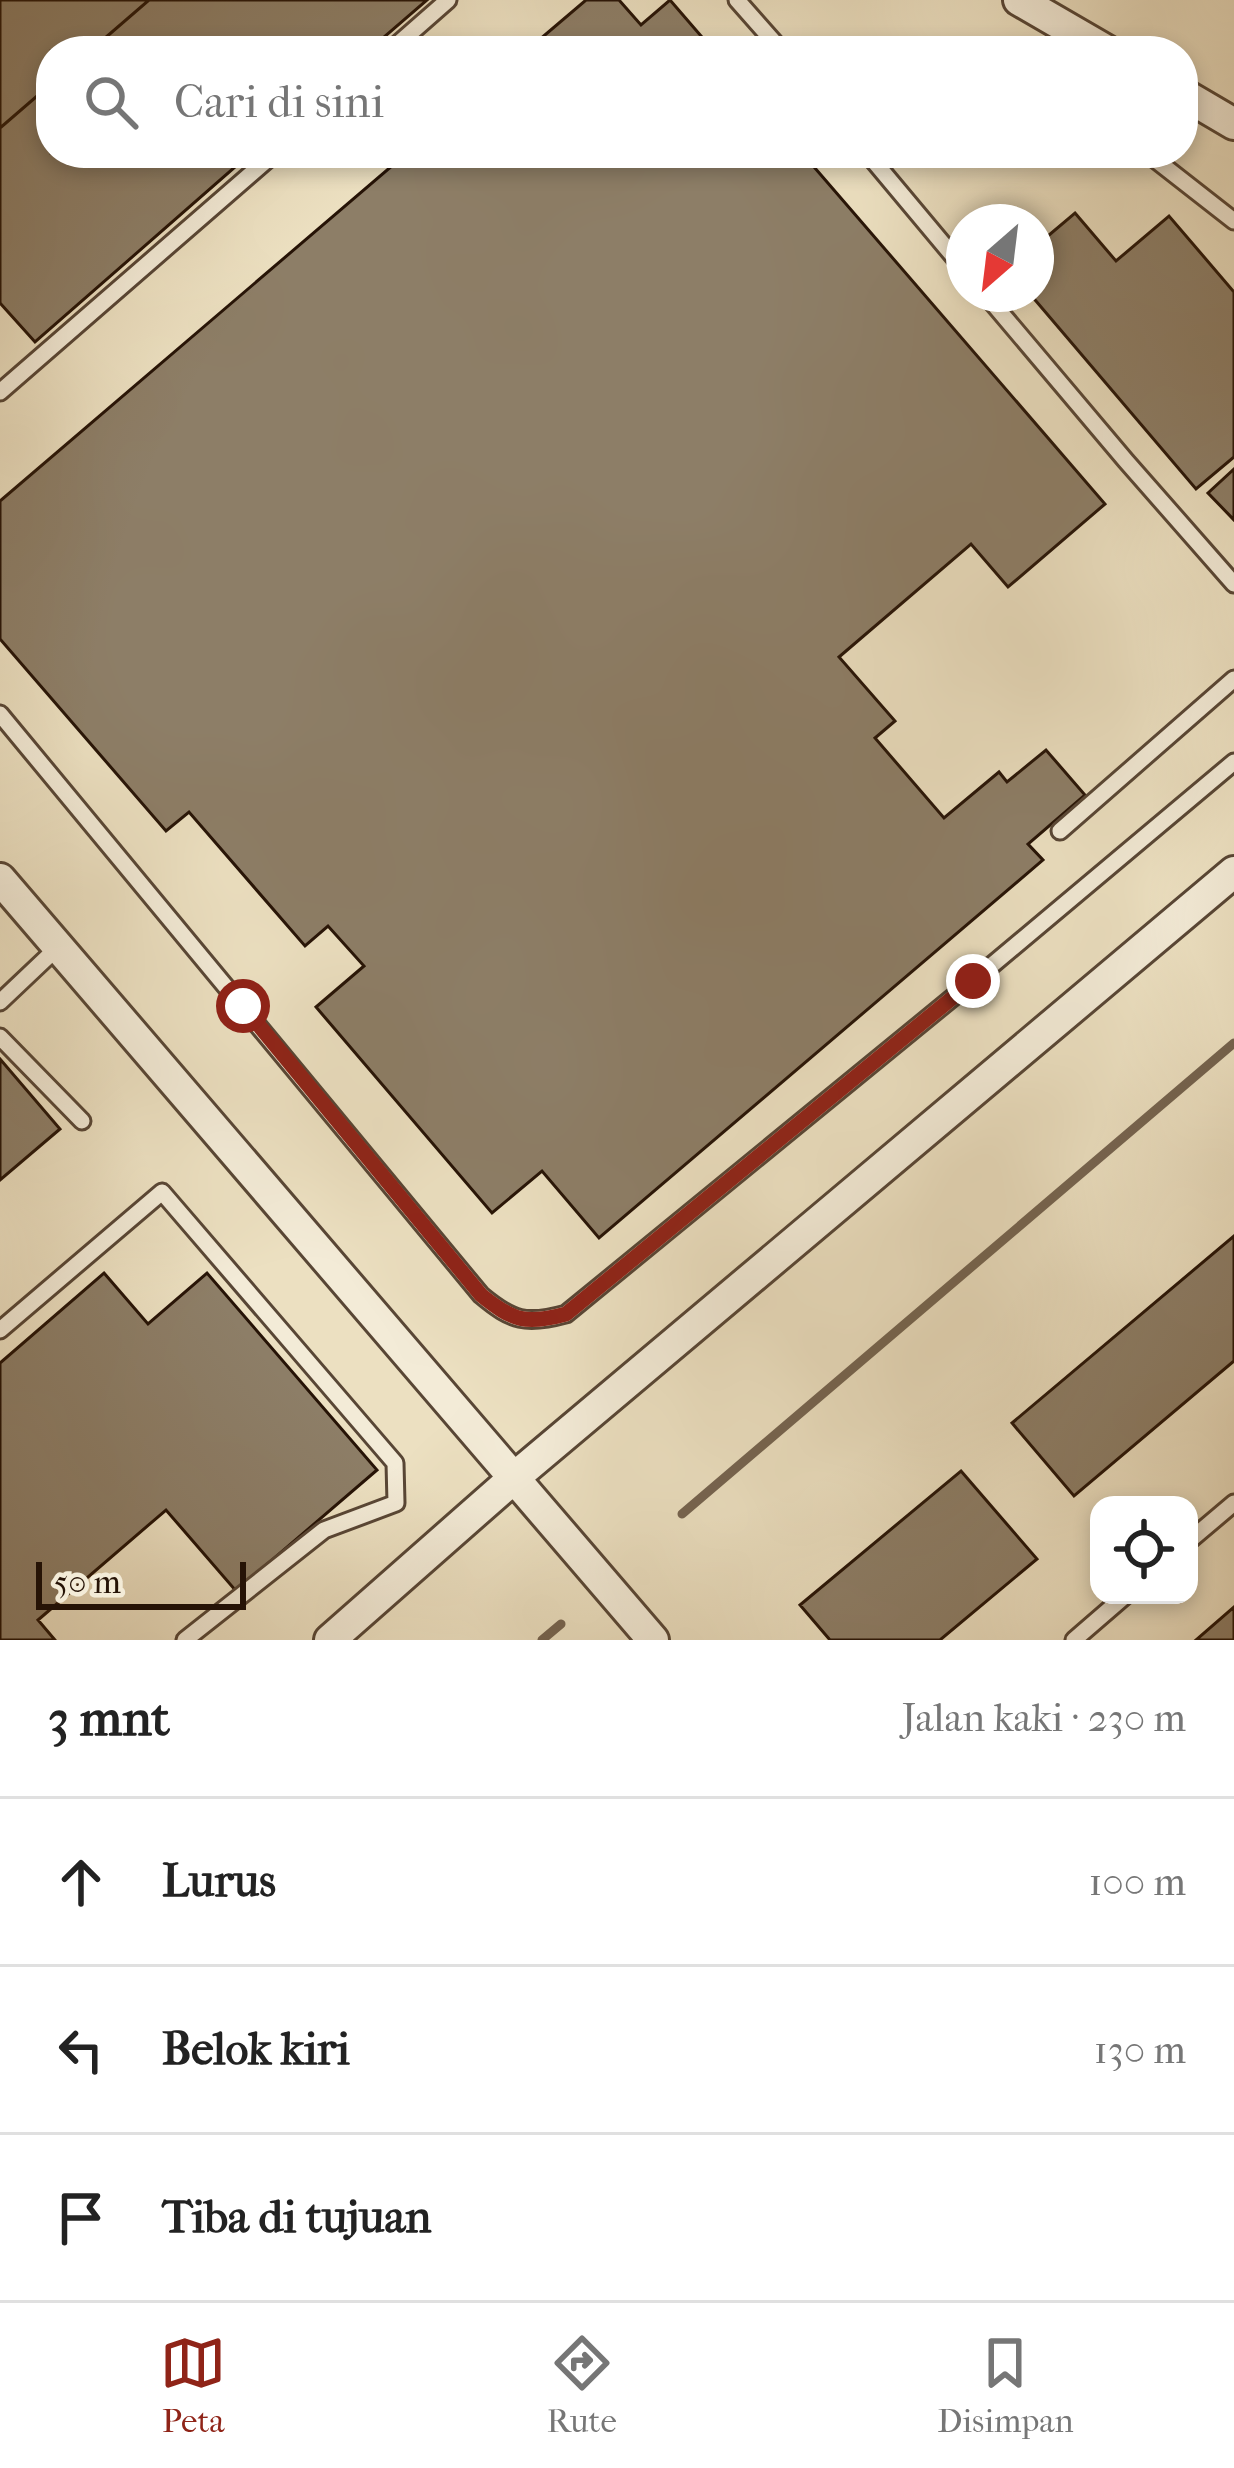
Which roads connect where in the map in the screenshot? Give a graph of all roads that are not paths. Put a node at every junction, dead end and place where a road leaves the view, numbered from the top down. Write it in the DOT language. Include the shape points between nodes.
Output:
graph roads {
  1 [pos="448,0"];
  2 [pos="737,0"];
  3 [pos="1019,0"];
  4 [pos="408,36"];
  5 [pos="769,36"];
  6 [pos="1081,36"];
  7 [pos="1198,103"];
  8 [pos="1234,124"];
  9 [pos="258,168"];
  10 [pos="880,168"];
  11 [pos="1166,168"];
  12 [pos="1234,221"];
  13 [pos="946,247"];
  14 [pos="1001,312"];
  15 [pos="0,392"];
  16 [pos="1234,584"];
  17 [pos="1234,679"];
  18 [pos="0,714"];
  19 [pos="1234,763"];
  20 [pos="1060,831"];
  21 [pos="1234,872"];
  22 [pos="4,894"];
  23 [pos="57,948"];
  24 [pos="0,1002"];
  25 [pos="0,1037"];
  26 [pos="82,1121"];
  27 [pos="0,1330"];
  28 [pos="515,1477"];
  29 [pos="1234,1503"];
  30 [pos="1198,1533"];
  31 [pos="1116,1604"];
  32 [pos="185,1640"];
  33 [pos="330,1640"];
  34 [pos="653,1640"];
  35 [pos="1074,1640"];
  1 -- 4 [label="lane"];
  2 -- 5 [label="lane"];
  3 -- 6 [label="street"];
  7 -- 8 [label="street"];
  9 -- 15 [label="lane"];
  10 -- 13 [label="lane"];
  11 -- 12 [label="lane"];
  14 -- 16 [label="lane"];
  17 -- 20 [label="lane"];
  18 -- 19 [label="lane" via="481,1295 519,1320 538,1322 566,1314"];
  21 -- 28 [label="street"];
  22 -- 23 [label="street"];
  23 -- 24 [label="lane"];
  23 -- 28 [label="street"];
  25 -- 26 [label="lane"];
  27 -- 32 [label="lane" via="162,1192 394,1463 396,1503 324,1530"];
  28 -- 33 [label="street"];
  28 -- 34 [label="street"];
  29 -- 30 [label="lane"];
  31 -- 35 [label="lane"];
}
